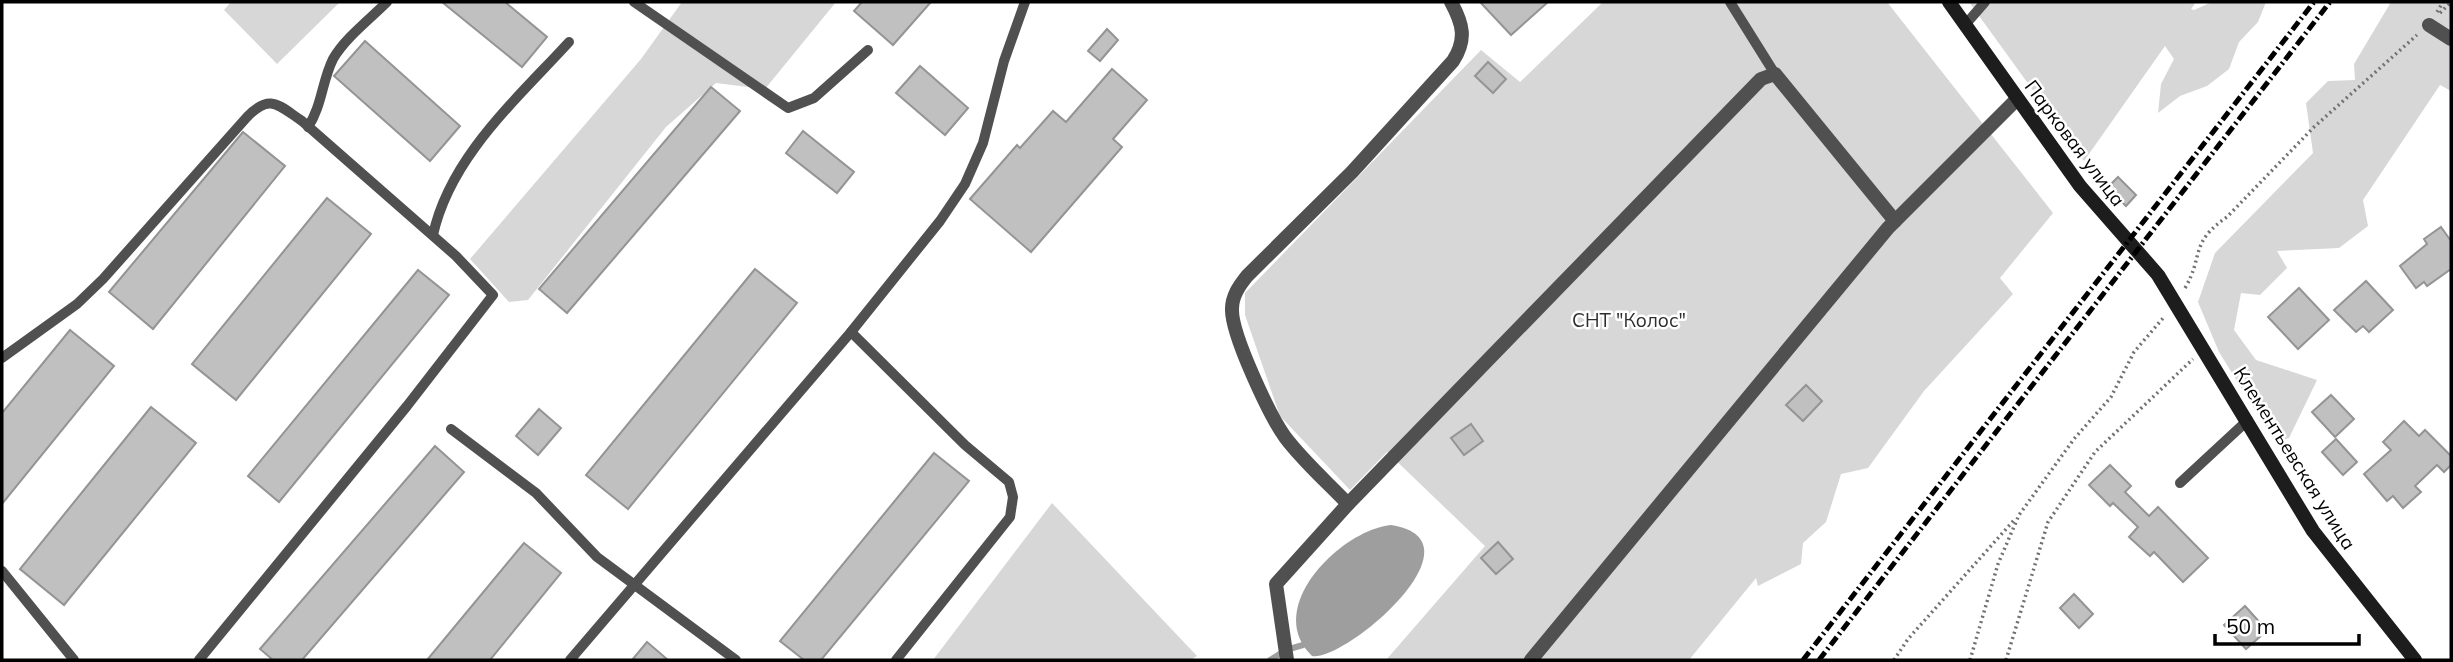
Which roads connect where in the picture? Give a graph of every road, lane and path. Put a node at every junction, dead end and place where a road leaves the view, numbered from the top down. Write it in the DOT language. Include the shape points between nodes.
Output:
graph roads {
  1 [pos="387,2"];
  2 [pos="634,2"];
  3 [pos="1025,2"];
  4 [pos="1451,2"];
  5 [pos="1730,2"];
  6 [pos="1949,2"];
  7 [pos="1985,2"];
  8 [pos="2451,2"];
  9 [pos="1965,25"];
  10 [pos="2428,25"];
  11 [pos="2451,40"];
  12 [pos="569,41"];
  13 [pos="868,50"];
  14 [pos="1776,74"];
  15 [pos="2017,99"];
  16 [pos="308,127"];
  17 [pos="1895,221"];
  18 [pos="433,235"];
  19 [pos="2177,302"];
  20 [pos="850,332"];
  21 [pos="2205,348"];
  22 [pos="2,358"];
  23 [pos="2248,420"];
  24 [pos="451,429"];
  25 [pos="2180,483"];
  26 [pos="1348,504"];
  27 [pos="2019,515"];
  28 [pos="2,571"];
  29 [pos="635,586"];
  30 [pos="74,660"];
  31 [pos="199,660"];
  32 [pos="570,660"];
  33 [pos="736,660"];
  34 [pos="896,660"];
  35 [pos="1287,660"];
  36 [pos="1531,660"];
  37 [pos="1894,660"];
  38 [pos="1970,660"];
  39 [pos="2006,660"];
  40 [pos="2415,660"];
  1 -- 16 [label="lane" via="335,56"];
  2 -- 13 [label="lane" via="788,107 814,98"];
  3 -- 20 [label="lane" via="1004,61 984,143 965,184 940,222"];
  4 -- 26 [label="street" via="1463,36 1454,61 1352,172 1247,276 1231,306 1242,344 1278,426"];
  5 -- 14 [label="lane"];
  6 -- 9 [label="street, Парковая улица"];
  7 -- 9 [label="lane"];
  8 -- 10 [label="path"];
  9 -- 15 [label="street, Парковая улица"];
  10 -- 11 [label="street"];
  10 -- 19 [label="path" via="2314,127 2227,218 2210,229"];
  12 -- 18 [label="lane" via="465,161 446,193"];
  14 -- 17 [label="street"];
  14 -- 26 [label="street" via="1761,79"];
  15 -- 17 [label="street"];
  15 -- 19 [label="street, Парковая улица" via="2080,186 2146,259"];
  16 -- 18 [label="lane"];
  16 -- 22 [label="lane" via="275,103 257,107 103,279"];
  17 -- 36 [label="street"];
  18 -- 31 [label="lane" via="493,295"];
  19 -- 21 [label="street, Клементьевская улица"];
  19 -- 27 [label="path" via="2134,352 2111,397"];
  20 -- 29 [label="lane"];
  20 -- 34 [label="lane" via="1009,482 1013,497 1010,517"];
  21 -- 23 [label="street, Клементьевская улица"];
  21 -- 39 [label="path" via="2095,452 2048,522"];
  23 -- 25 [label="lane"];
  23 -- 40 [label="street, Клементьевская улица" via="2313,531"];
  24 -- 29 [label="lane" via="536,493 597,557"];
  26 -- 35 [label="street" via="1276,584"];
  27 -- 37 [label="path"];
  27 -- 38 [label="path" via="1998,564"];
  28 -- 30 [label="lane"];
  29 -- 32 [label="lane"];
  29 -- 33 [label="lane"];
}
